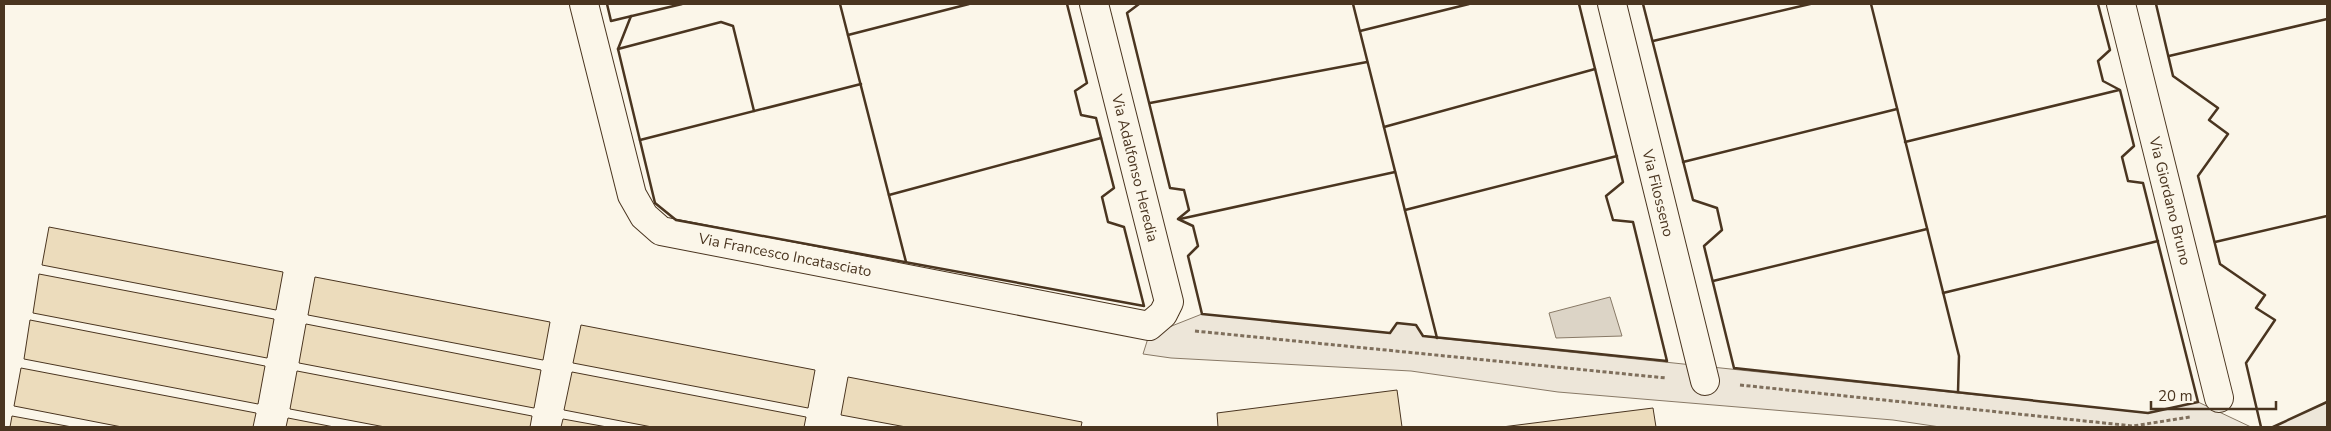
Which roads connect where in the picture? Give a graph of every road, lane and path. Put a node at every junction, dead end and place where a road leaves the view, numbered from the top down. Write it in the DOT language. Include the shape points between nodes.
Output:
graph roads {
  1 [pos="584,4"];
  2 [pos="1094,4"];
  3 [pos="1612,4"];
  4 [pos="2122,4"];
  5 [pos="1149,326"];
  6 [pos="1705,381"];
  7 [pos="2219,398"];
  1 -- 5 [label="street, Via Francesco Incatasciato" via="632,195 644,216 661,231"];
  2 -- 5 [label="street, Via Adalfonso Heredia" via="1169,302 1163,314"];
  3 -- 6 [label="street, Via Filosseno"];
  4 -- 7 [label="street, Via Giordano Bruno"];
}
